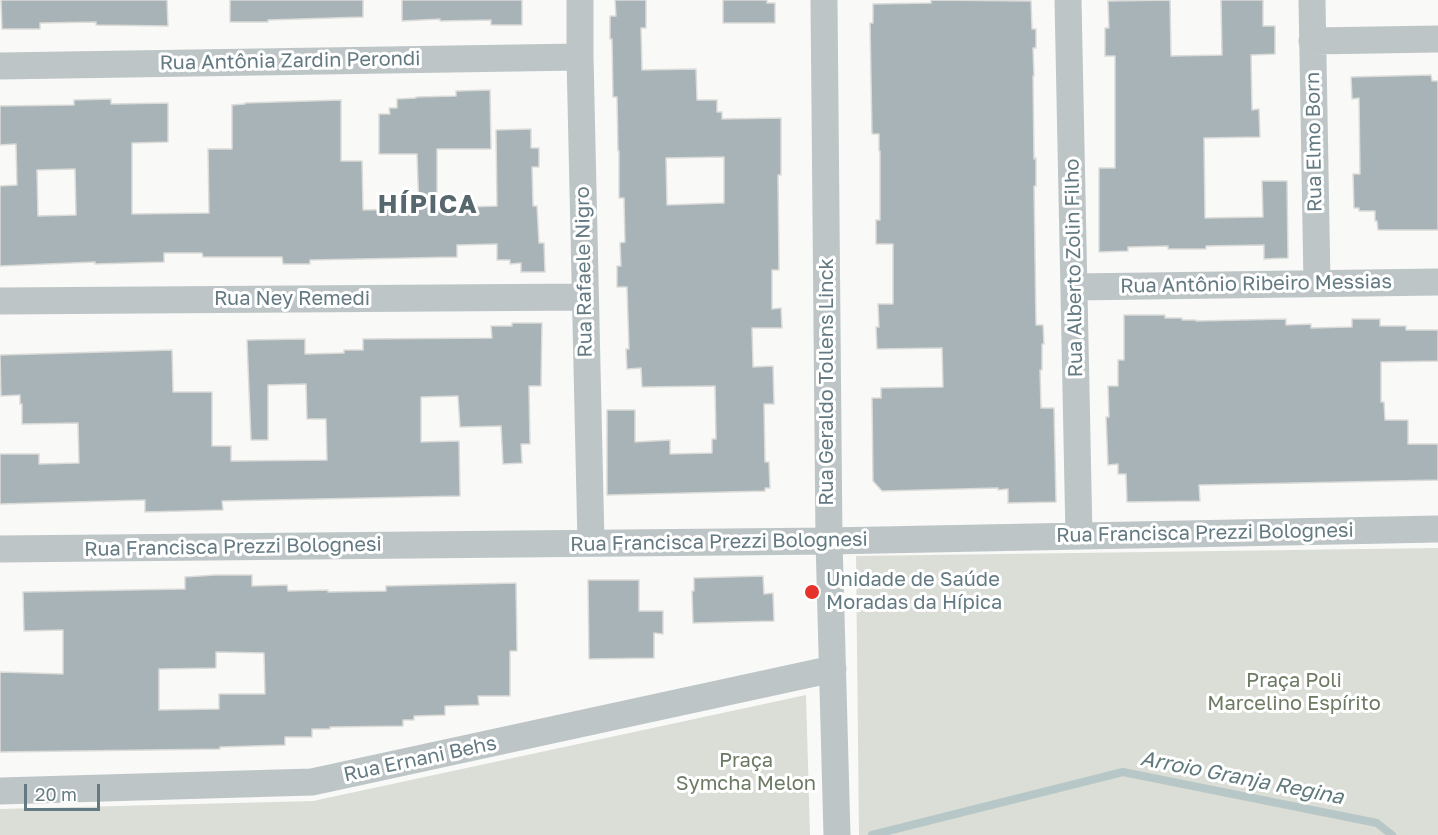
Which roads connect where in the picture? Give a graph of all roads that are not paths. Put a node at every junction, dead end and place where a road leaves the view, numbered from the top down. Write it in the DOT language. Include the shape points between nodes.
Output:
graph roads {
  1 [pos="580,0"];
  2 [pos="824,0"];
  3 [pos="1068,0"];
  4 [pos="1312,0"];
  5 [pos="1438,39"];
  6 [pos="1312,41"];
  7 [pos="580,57"];
  8 [pos="0,66"];
  9 [pos="1438,282"];
  10 [pos="1317,283"];
  11 [pos="1074,287"];
  12 [pos="585,297"];
  13 [pos="0,301"];
  14 [pos="1438,528"];
  15 [pos="1079,536"];
  16 [pos="829,541"];
  17 [pos="591,543"];
  18 [pos="0,549"];
  19 [pos="833,669"];
  20 [pos="0,791"];
  21 [pos="837,835"];
  1 -- 7 [label="street, Rua Rafaele Nigro"];
  2 -- 16 [label="street, Rua Geraldo Tollens Linck"];
  3 -- 11 [label="street, Rua Alberto Zolin Filho"];
  4 -- 6 [label="street, Rua Elmo Born"];
  5 -- 6 [label="street"];
  6 -- 10 [label="street, Rua Elmo Born"];
  7 -- 8 [label="street, Rua Antônia Zardin Perondi"];
  7 -- 12 [label="street, Rua Rafaele Nigro"];
  9 -- 10 [label="street, Rua Antônio Ribeiro Messias"];
  10 -- 11 [label="street, Rua Antônio Ribeiro Messias"];
  11 -- 15 [label="street, Rua Alberto Zolin Filho"];
  12 -- 13 [label="street, Rua Ney Remedi"];
  12 -- 17 [label="street, Rua Rafaele Nigro"];
  14 -- 15 [label="street, Rua Francisca Prezzi Bolognesi"];
  15 -- 16 [label="street, Rua Francisca Prezzi Bolognesi"];
  16 -- 17 [label="street, Rua Francisca Prezzi Bolognesi"];
  16 -- 19 [label="street, Rua Geraldo Tollens Linck"];
  17 -- 18 [label="street, Rua Francisca Prezzi Bolognesi"];
  19 -- 20 [label="street, Rua Ernani Behs" via="312,782"];
  19 -- 21 [label="street, Rua Geraldo Tollens Linck"];
}
